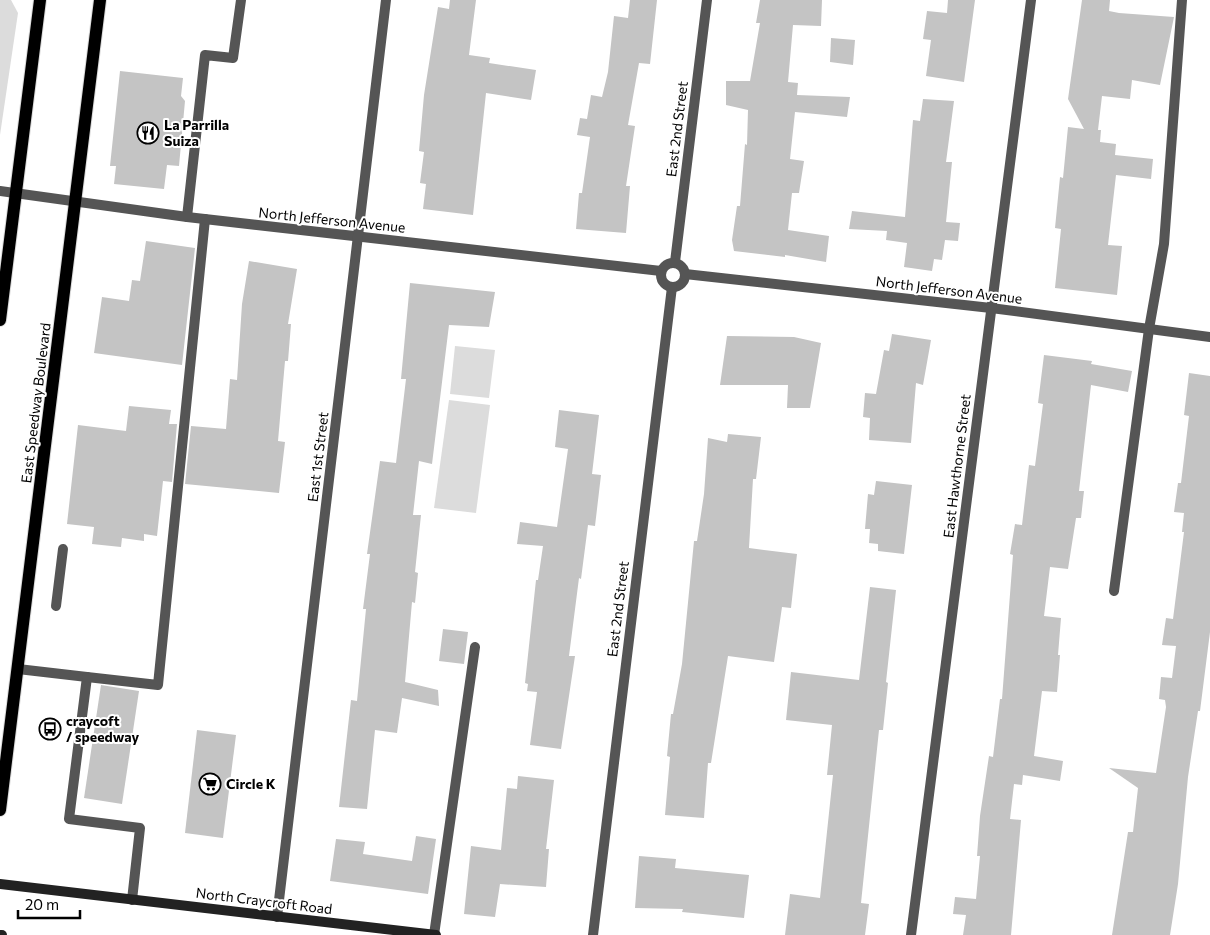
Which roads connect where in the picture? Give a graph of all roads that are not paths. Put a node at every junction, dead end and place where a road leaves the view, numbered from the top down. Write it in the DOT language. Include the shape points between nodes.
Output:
graph roads {
  1 [pos="40,0"];
  2 [pos="100,0"];
  3 [pos="241,0"];
  4 [pos="386,0"];
  5 [pos="707,0"];
  6 [pos="1030,0"];
  7 [pos="1182,0"];
  8 [pos="0,191"];
  9 [pos="17,193"];
  10 [pos="77,200"];
  11 [pos="187,217"];
  12 [pos="205,219"];
  13 [pos="358,236"];
  14 [pos="674,262"];
  15 [pos="661,271"];
  16 [pos="685,274"];
  17 [pos="672,287"];
  18 [pos="991,308"];
  19 [pos="0,320"];
  20 [pos="1149,329"];
  21 [pos="1210,337"];
  22 [pos="63,549"];
  23 [pos="1114,591"];
  24 [pos="56,606"];
  25 [pos="475,647"];
  26 [pos="18,669"];
  27 [pos="87,677"];
  28 [pos="0,810"];
  29 [pos="0,884"];
  30 [pos="132,900"];
  31 [pos="277,917"];
  32 [pos="435,935"];
  33 [pos="593,935"];
  34 [pos="911,935"];
  1 -- 9 [label="main road"];
  2 -- 10 [label="main road, East Speedway Boulevard"];
  3 -- 11 [label="street" via="233,58 205,55"];
  4 -- 13 [label="street, East 1st Street"];
  5 -- 14 [label="street, East 2nd Street"];
  6 -- 18 [label="street, East Hawthorne Street"];
  7 -- 20 [label="street" via="1164,244"];
  8 -- 9 [label="street, North Jefferson Avenue"];
  9 -- 10 [label="street, North Jefferson Avenue"];
  9 -- 19 [label="main road"];
  10 -- 11 [label="street, North Jefferson Avenue"];
  10 -- 26 [label="main road, East Speedway Boulevard"];
  11 -- 12 [label="street, North Jefferson Avenue"];
  12 -- 13 [label="street, North Jefferson Avenue"];
  12 -- 27 [label="street" via="158,685"];
  13 -- 15 [label="street, North Jefferson Avenue"];
  13 -- 31 [label="street, East 1st Street"];
  14 -- 15 [label="street"];
  14 -- 16 [label="street" via="682,266"];
  15 -- 17 [label="street" via="663,282"];
  16 -- 17 [label="street" via="681,284"];
  16 -- 18 [label="street, North Jefferson Avenue"];
  17 -- 33 [label="street, East 2nd Street"];
  18 -- 20 [label="street, North Jefferson Avenue"];
  18 -- 34 [label="street, East Hawthorne Street"];
  20 -- 21 [label="street, North Jefferson Avenue"];
  20 -- 23 [label="street"];
  22 -- 24 [label="street"];
  25 -- 32 [label="street"];
  26 -- 27 [label="street"];
  26 -- 28 [label="main road, East Speedway Boulevard"];
  27 -- 30 [label="street" via="68,819 140,828"];
  29 -- 30 [label="main road, North Craycroft Road"];
  30 -- 31 [label="main road, North Craycroft Road"];
  31 -- 32 [label="main road, North Craycroft Road"];
}
